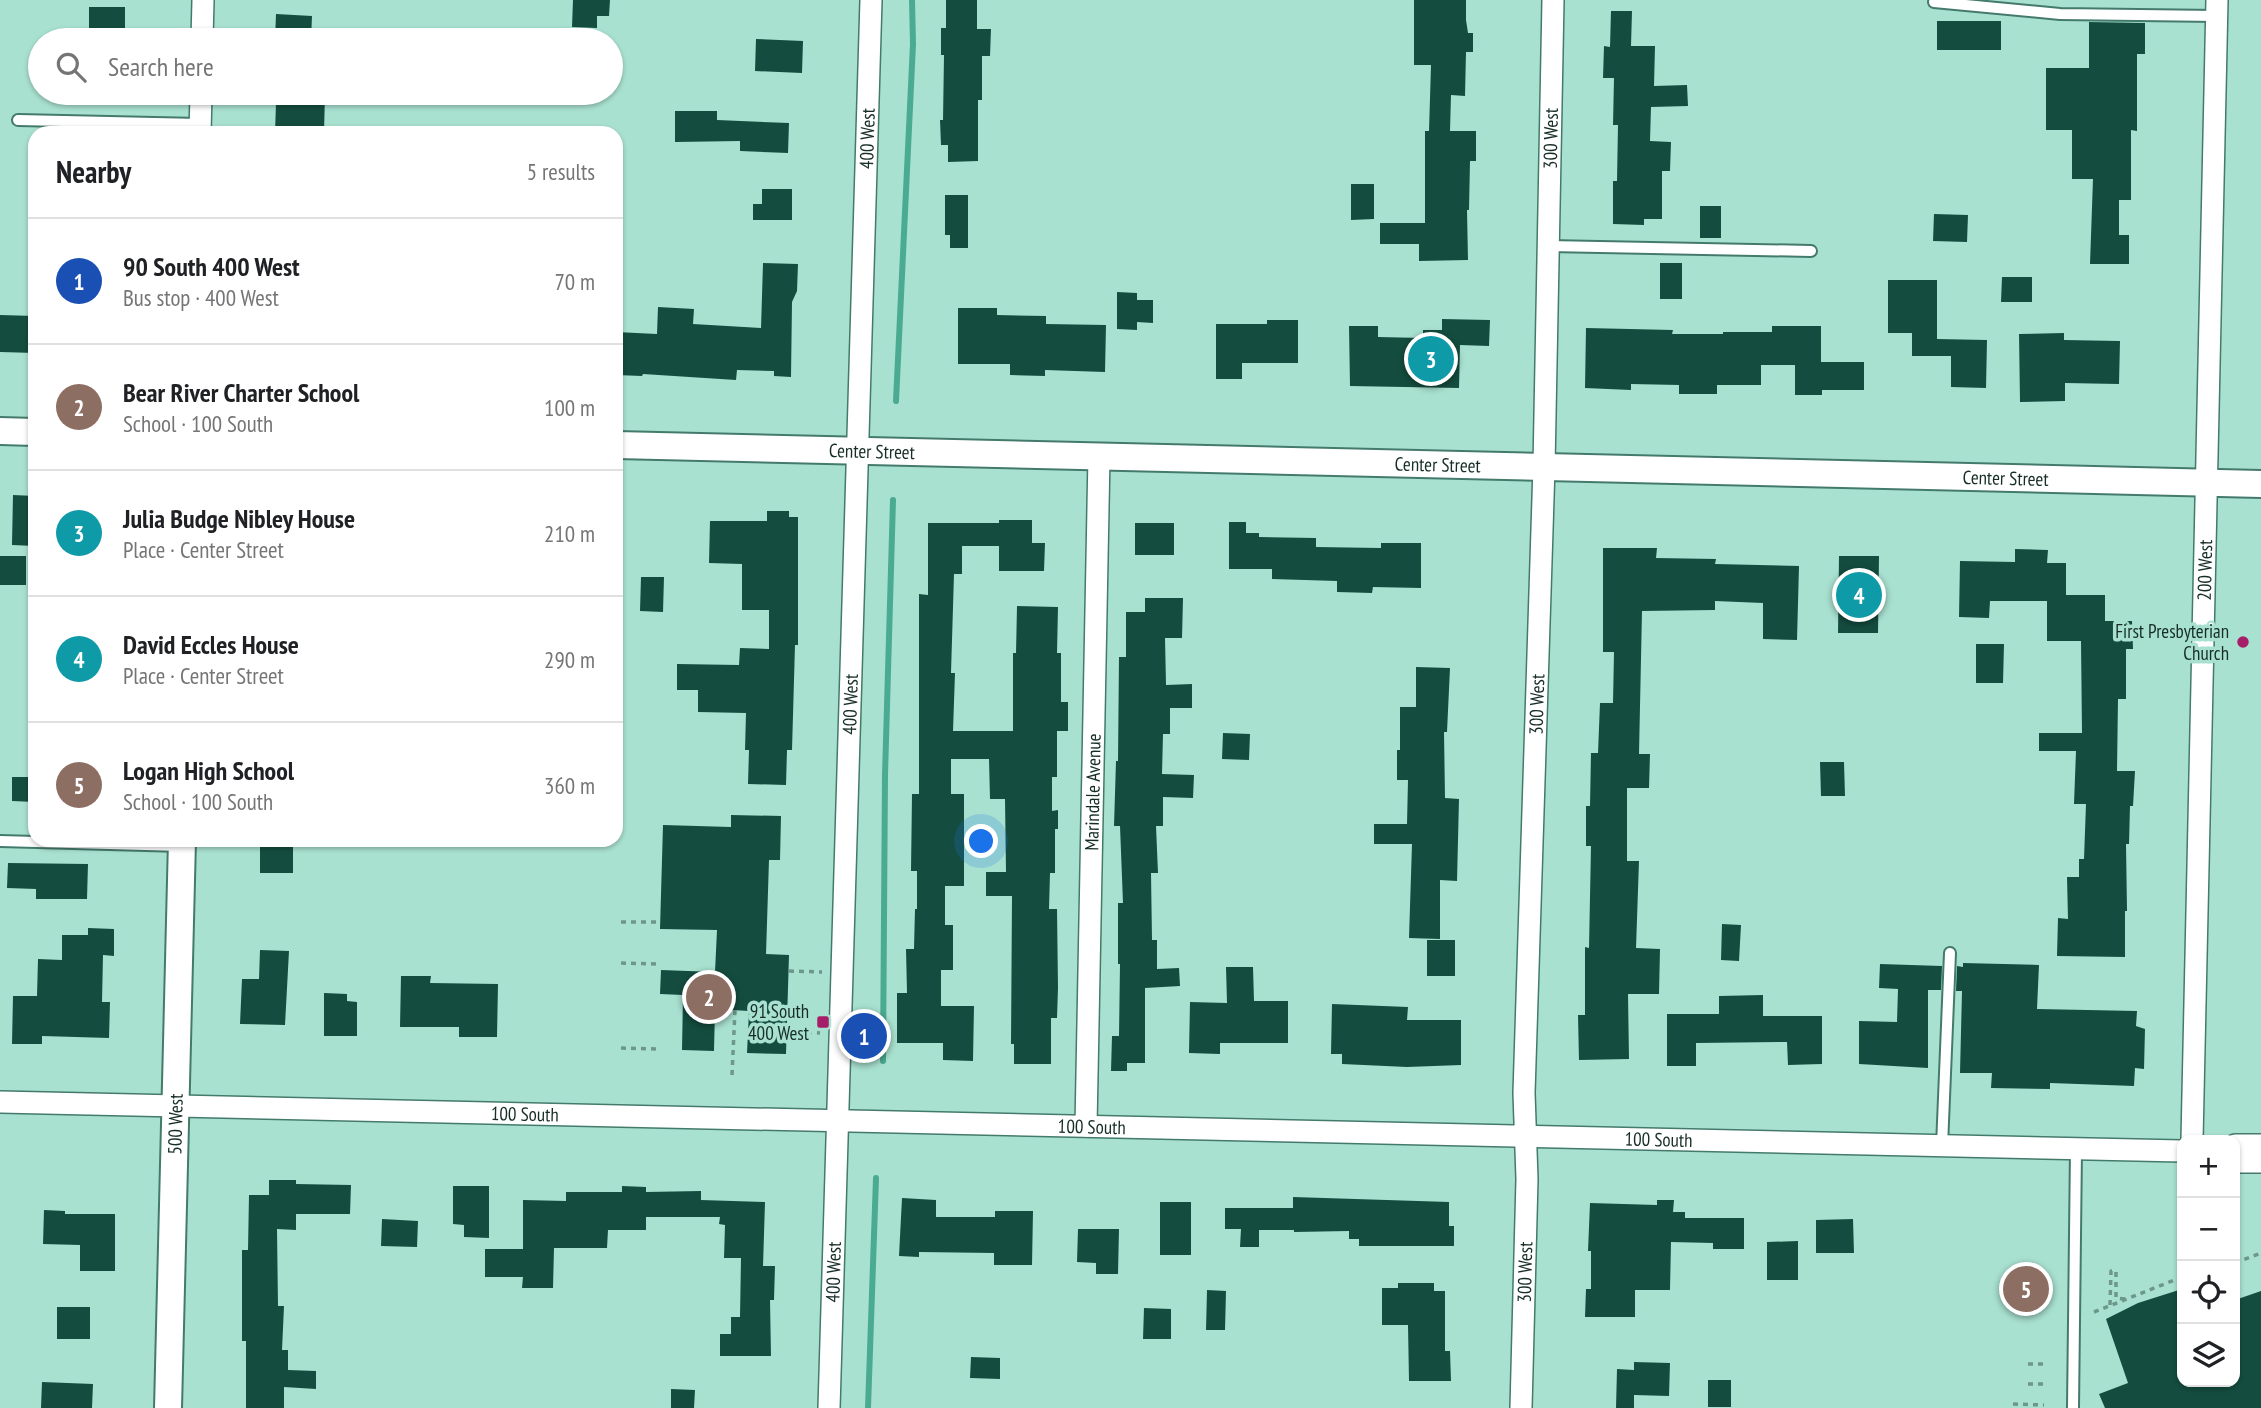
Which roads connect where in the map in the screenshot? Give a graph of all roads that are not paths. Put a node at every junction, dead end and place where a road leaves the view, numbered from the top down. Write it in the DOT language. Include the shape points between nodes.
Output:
graph roads {
  1 [pos="203,0"];
  2 [pos="871,0"];
  3 [pos="1553,0"];
  4 [pos="1934,2"];
  5 [pos="2217,8"];
  6 [pos="202,28"];
  7 [pos="201,105"];
  8 [pos="18,120"];
  9 [pos="154,126"];
  10 [pos="200,126"];
  11 [pos="1548,246"];
  12 [pos="1811,251"];
  13 [pos="0,431"];
  14 [pos="28,432"];
  15 [pos="623,445"];
  16 [pos="857,451"];
  17 [pos="1098,456"];
  18 [pos="1544,467"];
  19 [pos="2206,482"];
  20 [pos="2261,484"];
  21 [pos="0,841"];
  22 [pos="28,841"];
  23 [pos="182,847"];
  24 [pos="1950,953"];
  25 [pos="0,1102"];
  26 [pos="175,1106"];
  27 [pos="838,1121"];
  28 [pos="1086,1126"];
  29 [pos="2192,1135"];
  30 [pos="1524,1136"];
  31 [pos="2240,1145"];
  32 [pos="2261,1145"];
  33 [pos="1942,1146"];
  34 [pos="2076,1149"];
  35 [pos="2177,1151"];
  36 [pos="2240,1162"];
  37 [pos="2261,1162"];
  38 [pos="168,1408"];
  39 [pos="829,1408"];
  40 [pos="1521,1408"];
  41 [pos="2073,1408"];
  1 -- 6 [label="street"];
  2 -- 16 [label="street, 400 West"];
  3 -- 11 [label="street, 300 West"];
  4 -- 5 [label="lane" via="2060,14"];
  5 -- 19 [label="street, 200 West"];
  7 -- 10 [label="street"];
  8 -- 9 [label="lane"];
  11 -- 12 [label="lane"];
  11 -- 18 [label="street, 300 West"];
  13 -- 14 [label="street"];
  15 -- 16 [label="street, Center Street"];
  16 -- 17 [label="street, Center Street"];
  16 -- 27 [label="street, 400 West"];
  17 -- 18 [label="street, Center Street"];
  17 -- 28 [label="street, Marindale Avenue"];
  18 -- 19 [label="street, Center Street"];
  18 -- 30 [label="street, 300 West"];
  19 -- 20 [label="street, Center Street"];
  19 -- 29 [label="street, 200 West"];
  21 -- 22 [label="lane"];
  23 -- 26 [label="street, 500 West"];
  24 -- 33 [label="lane"];
  25 -- 26 [label="street, 100 South"];
  26 -- 27 [label="street, 100 South"];
  26 -- 38 [label="street, 500 West"];
  27 -- 28 [label="street, 100 South"];
  27 -- 39 [label="street, 400 West"];
  28 -- 30 [label="street, 100 South"];
  30 -- 33 [label="street, 100 South"];
  30 -- 40 [label="street, 300 West"];
  31 -- 32 [label="street"];
  33 -- 34 [label="street, 100 South"];
  34 -- 35 [label="street, 100 South"];
  34 -- 41 [label="lane"];
  36 -- 37 [label="street"];
}
